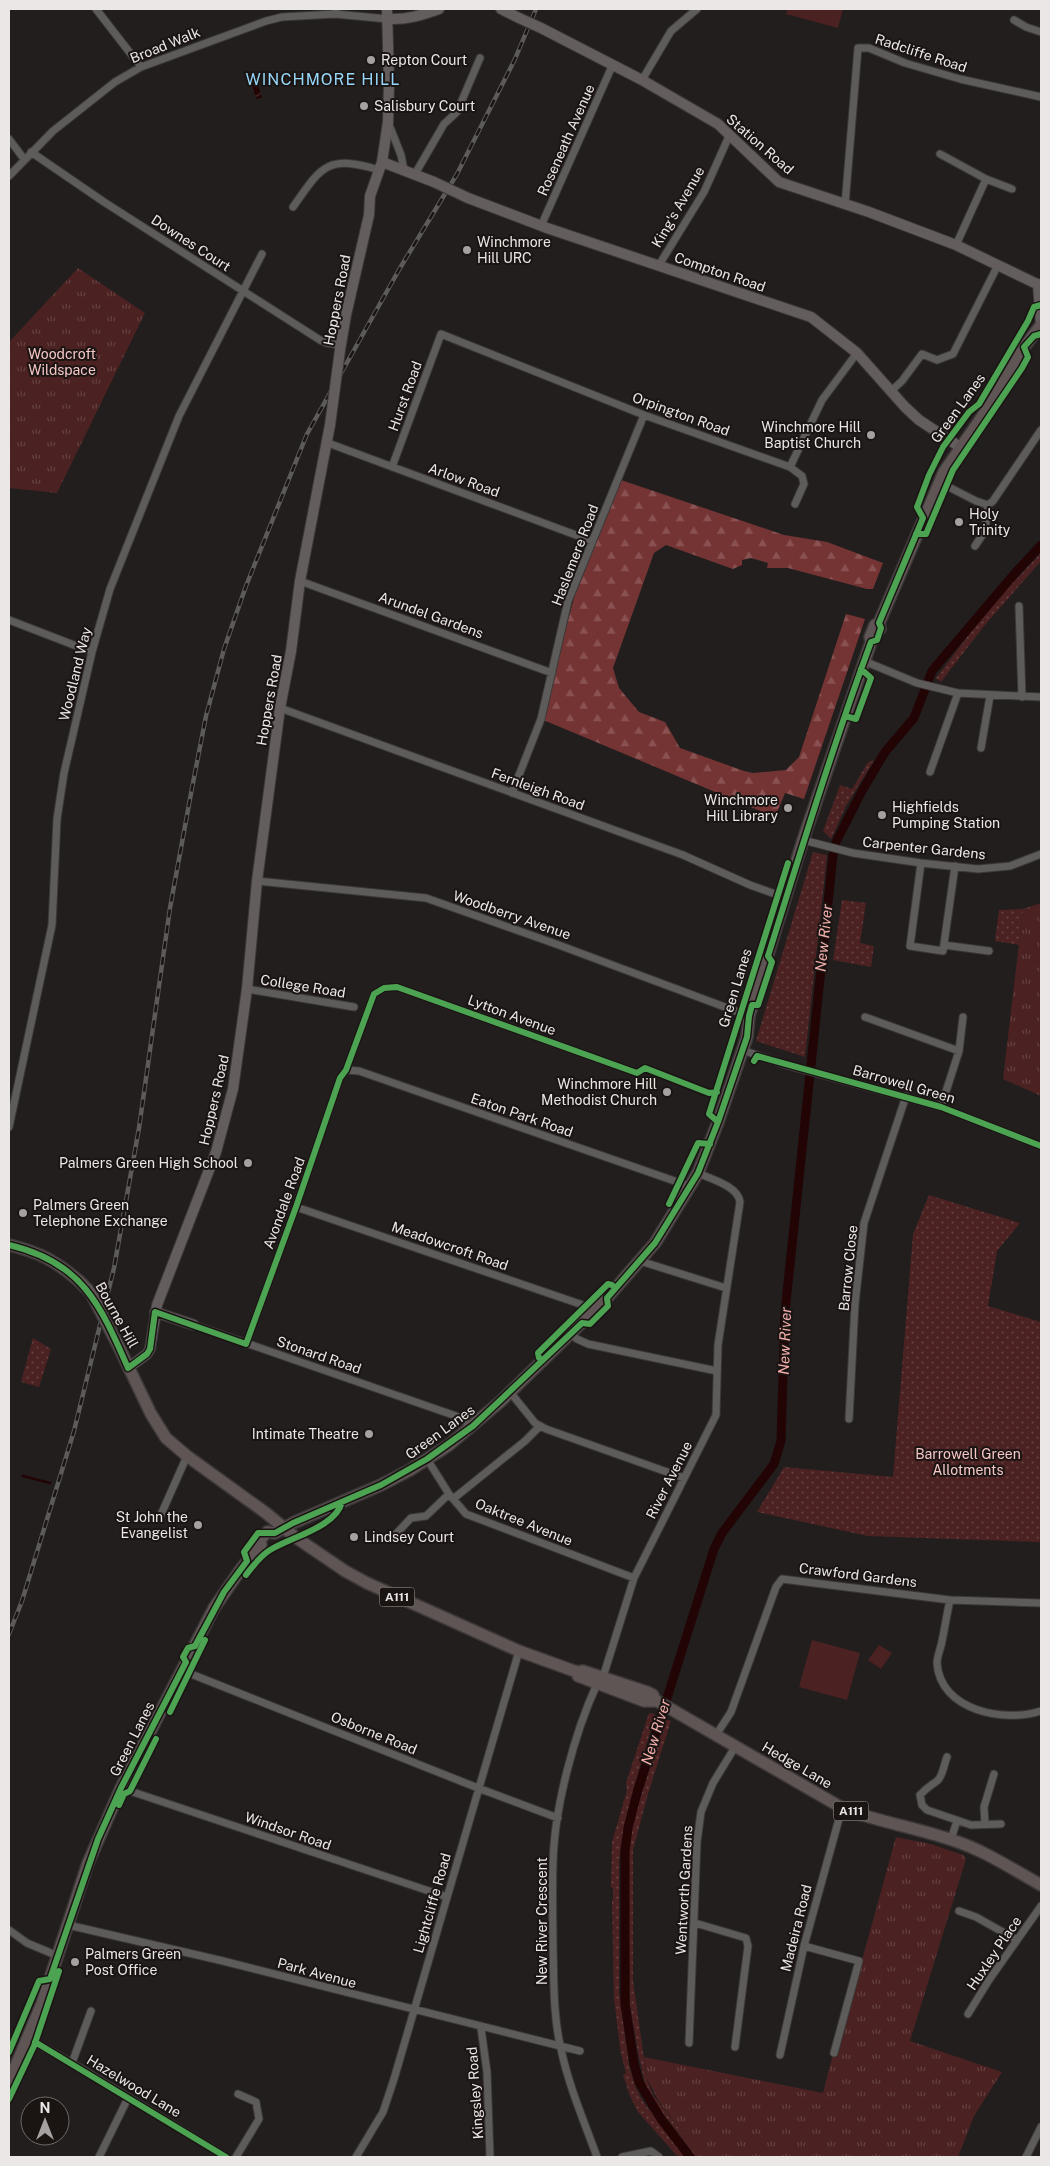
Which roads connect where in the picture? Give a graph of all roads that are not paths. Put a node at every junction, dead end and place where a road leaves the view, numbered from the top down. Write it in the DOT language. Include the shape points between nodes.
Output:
graph roads {
  1 [pos="96,9"];
  2 [pos="439,9"];
  3 [pos="501,9"];
  4 [pos="697,9"];
  5 [pos="335,12"];
  6 [pos="388,14"];
  7 [pos="1014,20"];
  8 [pos="1041,32"];
  9 [pos="480,58"];
  10 [pos="612,64"];
  11 [pos="141,66"];
  12 [pos="642,80"];
  13 [pos="1041,97"];
  14 [pos="388,122"];
  15 [pos="730,134"];
  16 [pos="9,139"];
  17 [pos="32,152"];
  18 [pos="940,154"];
  19 [pos="24,159"];
  20 [pos="380,166"];
  21 [pos="404,170"];
  22 [pos="415,174"];
  23 [pos="9,176"];
  24 [pos="986,179"];
  25 [pos="1012,189"];
  26 [pos="845,205"];
  27 [pos="293,207"];
  28 [pos="542,226"];
  29 [pos="956,245"];
  30 [pos="262,254"];
  31 [pos="658,265"];
  32 [pos="998,265"];
  33 [pos="1040,285"];
  34 [pos="242,290"];
  35 [pos="1041,325"];
  36 [pos="441,334"];
  37 [pos="1038,335"];
  38 [pos="341,347"];
  39 [pos="857,353"];
  40 [pos="891,391"];
  41 [pos="644,415"];
  42 [pos="1041,430"];
  43 [pos="328,443"];
  44 [pos="960,447"];
  45 [pos="392,466"];
  46 [pos="790,467"];
  47 [pos="939,482"];
  48 [pos="795,504"];
  49 [pos="988,504"];
  50 [pos="592,541"];
  51 [pos="975,546"];
  52 [pos="300,581"];
  53 [pos="1019,606"];
  54 [pos="9,620"];
  55 [pos="92,652"];
  56 [pos="864,661"];
  57 [pos="552,673"];
  58 [pos="958,693"];
  59 [pos="990,696"];
  60 [pos="1022,697"];
  61 [pos="1041,697"];
  62 [pos="280,708"];
  63 [pos="981,748"];
  64 [pos="930,772"];
  65 [pos="512,793"];
  66 [pos="803,840"];
  67 [pos="1041,854"];
  68 [pos="921,863"];
  69 [pos="955,866"];
  70 [pos="257,881"];
  71 [pos="786,898"];
  72 [pos="944,945"];
  73 [pos="988,952"];
  74 [pos="247,989"];
  75 [pos="354,1007"];
  76 [pos="749,1016"];
  77 [pos="865,1017"];
  78 [pos="963,1017"];
  79 [pos="742,1050"];
  80 [pos="959,1051"];
  81 [pos="346,1070"];
  82 [pos="637,1073"];
  83 [pos="906,1096"];
  84 [pos="941,1107"];
  85 [pos="9,1127"];
  86 [pos="1041,1146"];
  87 [pos="698,1173"];
  88 [pos="689,1186"];
  89 [pos="296,1207"];
  90 [pos="9,1245"];
  91 [pos="640,1262"];
  92 [pos="726,1288"];
  93 [pos="154,1312"];
  94 [pos="594,1312"];
  95 [pos="194,1325"];
  96 [pos="571,1334"];
  97 [pos="246,1344"];
  98 [pos="128,1368"];
  99 [pos="717,1371"];
  100 [pos="510,1392"];
  101 [pos="849,1418"];
  102 [pos="473,1426"];
  103 [pos="540,1426"];
  104 [pos="187,1456"];
  105 [pos="427,1460"];
  106 [pos="684,1478"];
  107 [pos="451,1496"];
  108 [pos="159,1519"];
  109 [pos="279,1531"];
  110 [pos="384,1538"];
  111 [pos="634,1578"];
  112 [pos="950,1600"];
  113 [pos="1041,1603"];
  114 [pos="519,1651"];
  115 [pos="181,1670"];
  116 [pos="600,1681"];
  117 [pos="1041,1711"];
  118 [pos="716,1735"];
  119 [pos="735,1747"];
  120 [pos="947,1757"];
  121 [pos="994,1774"];
  122 [pos="121,1788"];
  123 [pos="478,1788"];
  124 [pos="842,1808"];
  125 [pos="558,1818"];
  126 [pos="957,1821"];
  127 [pos="985,1824"];
  128 [pos="1002,1824"];
  129 [pos="951,1839"];
  130 [pos="1041,1886"];
  131 [pos="447,1897"];
  132 [pos="1041,1906"];
  133 [pos="959,1911"];
  134 [pos="695,1923"];
  135 [pos="68,1925"];
  136 [pos="9,1930"];
  137 [pos="1018,1940"];
  138 [pos="804,1946"];
  139 [pos="58,1956"];
  140 [pos="91,2011"];
  141 [pos="414,2011"];
  142 [pos="968,2014"];
  143 [pos="481,2028"];
  144 [pos="29,2039"];
  145 [pos="689,2043"];
  146 [pos="560,2047"];
  147 [pos="735,2047"];
  148 [pos="580,2051"];
  149 [pos="834,2053"];
  150 [pos="780,2055"];
  151 [pos="72,2063"];
  152 [pos="9,2082"];
  153 [pos="238,2094"];
  154 [pos="128,2098"];
  155 [pos="1041,2127"];
  156 [pos="99,2157"];
  157 [pos="226,2157"];
  158 [pos="236,2157"];
  159 [pos="356,2157"];
  160 [pos="490,2157"];
  161 [pos="597,2157"];
  162 [pos="622,2157"];
  163 [pos="659,2157"];
  164 [pos="1026,2157"];
  1 -- 11 [label="street"];
  2 -- 6 [label="street" via="400,20"];
  3 -- 10 [label="street, Station Road, bridge"];
  4 -- 12 [label="street" via="671,31"];
  5 -- 6 [label="street, Broad Walk"];
  5 -- 11 [label="street, Broad Walk" via="266,21"];
  6 -- 14 [label="street, Hoppers Road"];
  7 -- 8 [label="street"];
  9 -- 22 [label="street" via="457,112 444,124"];
  10 -- 12 [label="street, Station Road"];
  10 -- 28 [label="street, Roseneath Avenue"];
  11 -- 17 [label="street, Broad Walk" via="90,100"];
  12 -- 15 [label="street, Station Road"];
  13 -- 26 [label="street, Radcliffe Road" via="960,79 905,63 869,48 858,48"];
  14 -- 20 [label="street, Hoppers Road"];
  14 -- 21 [label="street"];
  15 -- 26 [label="street, Station Road" via="779,182"];
  15 -- 31 [label="street, King's Avenue" via="704,192"];
  16 -- 19 [label="street"];
  17 -- 19 [label="street, Broad Walk"];
  17 -- 34 [label="street, Downes Court"];
  18 -- 24 [label="street"];
  19 -- 23 [label="street, Broad Walk"];
  20 -- 21 [label="street, Compton Road"];
  20 -- 27 [label="street" via="330,164 318,172"];
  20 -- 38 [label="street, Hoppers Road" via="370,196"];
  21 -- 22 [label="street, Compton Road"];
  22 -- 28 [label="street, Compton Road, bridge"];
  24 -- 25 [label="street"];
  24 -- 29 [label="street"];
  26 -- 29 [label="street, Station Road"];
  28 -- 31 [label="street, Compton Road"];
  29 -- 32 [label="street, Station Road"];
  30 -- 34 [label="street, Woodland Way"];
  31 -- 39 [label="street, Compton Road" via="811,317"];
  32 -- 33 [label="street, Station Road"];
  32 -- 40 [label="street" via="953,354 936,360 922,354"];
  33 -- 35 [label="street"];
  34 -- 38 [label="street, Downes Court" via="320,340"];
  34 -- 55 [label="street, Woodland Way" via="179,416 110,588"];
  35 -- 37 [label="main road, Green Lanes"];
  36 -- 41 [label="street, Orpington Road"];
  36 -- 45 [label="street, Hurst Road"];
  37 -- 44 [label="main road, Green Lanes" via="1024,347 991,404"];
  38 -- 43 [label="street, Hoppers Road, bridge"];
  39 -- 40 [label="street, Compton Road"];
  39 -- 46 [label="street" via="822,400"];
  40 -- 44 [label="street, Compton Road" via="919,420"];
  41 -- 46 [label="street, Orpington Road"];
  41 -- 50 [label="street, Haslemere Road"];
  42 -- 49 [label="street"];
  43 -- 45 [label="street, Arlow Road"];
  43 -- 52 [label="street, Hoppers Road"];
  44 -- 47 [label="main road, Green Lanes"];
  45 -- 50 [label="street, Arlow Road"];
  46 -- 48 [label="street" via="802,476 804,484"];
  47 -- 49 [label="street"];
  47 -- 56 [label="main road, Green Lanes" via="879,623 881,628 876,640 871,642"];
  49 -- 51 [label="street" via="985,531"];
  50 -- 57 [label="street, Haslemere Road" via="568,601"];
  52 -- 57 [label="street, Arundel Gardens"];
  52 -- 62 [label="street, Hoppers Road"];
  53 -- 60 [label="street"];
  54 -- 55 [label="street"];
  55 -- 85 [label="street, Woodland Way" via="61,791 52,925"];
  56 -- 58 [label="street" via="917,683"];
  56 -- 66 [label="main road, Green Lanes"];
  57 -- 65 [label="street, Haslemere Road" via="541,718"];
  58 -- 59 [label="street"];
  58 -- 64 [label="street"];
  59 -- 60 [label="street"];
  59 -- 63 [label="street"];
  60 -- 61 [label="street"];
  62 -- 65 [label="street, Fernleigh Road"];
  62 -- 70 [label="street, Hoppers Road"];
  65 -- 71 [label="street, Fernleigh Road" via="683,855"];
  66 -- 68 [label="street, Carpenter Gardens" via="853,853"];
  66 -- 71 [label="main road, Green Lanes"];
  67 -- 69 [label="street, Carpenter Gardens" via="1010,866 978,869"];
  68 -- 69 [label="street, Carpenter Gardens"];
  68 -- 72 [label="street" via="910,946 943,951"];
  69 -- 72 [label="street"];
  70 -- 74 [label="street, Hoppers Road"];
  70 -- 76 [label="street, Woodberry Avenue" via="426,898"];
  71 -- 76 [label="main road, Green Lanes"];
  72 -- 73 [label="street"];
  74 -- 75 [label="street, College Road"];
  74 -- 93 [label="street, Hoppers Road" via="227,1117"];
  76 -- 79 [label="main road, Green Lanes"];
  77 -- 80 [label="street"];
  78 -- 80 [label="street"];
  79 -- 83 [label="street, Barrowell Green" via="786,1065"];
  79 -- 87 [label="main road, Green Lanes"];
  80 -- 84 [label="street"];
  81 -- 82 [label="street, Lytton Avenue" via="374,994 382,988 395,987"];
  81 -- 88 [label="street, Eaton Park Road" via="359,1070"];
  81 -- 89 [label="street, Avondale Road" via="340,1078"];
  83 -- 84 [label="street, Barrowell Green"];
  83 -- 101 [label="street, Barrow Close" via="864,1224"];
  84 -- 86 [label="street, Barrowell Green"];
  87 -- 88 [label="main road, Green Lanes"];
  87 -- 92 [label="street, River Avenue" via="728,1187 740,1197"];
  88 -- 91 [label="main road, Green Lanes"];
  89 -- 94 [label="street, Meadowcroft Road" via="580,1304"];
  89 -- 97 [label="street, Avondale Road"];
  90 -- 98 [label="main road, Bourne Hill / A111, bridge" via="44,1255 79,1281 90,1293"];
  91 -- 92 [label="street"];
  91 -- 94 [label="main road, Green Lanes"];
  92 -- 99 [label="street, River Avenue"];
  93 -- 95 [label="street, Stonard Road"];
  93 -- 98 [label="street, Hoppers Road" via="150,1349"];
  94 -- 96 [label="main road, Green Lanes"];
  95 -- 97 [label="street, Stonard Road"];
  96 -- 99 [label="street" via="588,1344"];
  96 -- 100 [label="main road, Green Lanes"];
  97 -- 102 [label="street, Stonard Road" via="456,1416"];
  98 -- 104 [label="main road, Bourne Hill / A111" via="166,1438"];
  99 -- 106 [label="street, River Avenue" via="716,1415"];
  100 -- 102 [label="main road, Green Lanes"];
  100 -- 103 [label="street"];
  102 -- 105 [label="main road, Green Lanes"];
  103 -- 106 [label="street"];
  103 -- 107 [label="street"];
  104 -- 108 [label="street"];
  104 -- 109 [label="main road, Bourne Hill / A111" via="266,1513"];
  105 -- 107 [label="street, Oaktree Avenue"];
  105 -- 109 [label="main road, Green Lanes" via="360,1495"];
  106 -- 111 [label="street, River Avenue"];
  107 -- 110 [label="street" via="426,1516 411,1518 395,1535"];
  107 -- 111 [label="street, Oaktree Avenue" via="466,1514"];
  109 -- 114 [label="main road, Hedge Lane / A111" via="367,1583"];
  109 -- 115 [label="main road, Green Lanes" via="268,1546 261,1545 224,1592"];
  111 -- 116 [label="street, River Avenue"];
  112 -- 113 [label="street, Crawford Gardens"];
  112 -- 117 [label="street" via="937,1662 942,1681 951,1695 966,1705 1008,1716"];
  112 -- 118 [label="street, Crawford Gardens" via="782,1579 776,1587 732,1712"];
  114 -- 116 [label="main road, Hedge Lane / A111" via="577,1672 583,1671"];
  114 -- 123 [label="street, Lightcliffe Road"];
  115 -- 122 [label="main road, Green Lanes"];
  115 -- 123 [label="street, Osborne Road"];
  116 -- 118 [label="main road, Hedge Lane / A111" via="647,1692 656,1701"];
  116 -- 125 [label="street, New River Crescent" via="574,1742"];
  118 -- 119 [label="main road, Hedge Lane / A111"];
  119 -- 124 [label="main road, Hedge Lane / A111"];
  119 -- 134 [label="street, Wentworth Gardens" via="712,1783 701,1812"];
  120 -- 126 [label="street" via="940,1777 920,1795 927,1810"];
  121 -- 127 [label="street" via="984,1807"];
  122 -- 131 [label="street, Windsor Road"];
  122 -- 135 [label="main road, Green Lanes" via="91,1855"];
  123 -- 125 [label="street, Osborne Road"];
  123 -- 131 [label="street, Lightcliffe Road"];
  124 -- 129 [label="main road, Hedge Lane / A111"];
  124 -- 138 [label="street, Madeira Road"];
  125 -- 146 [label="street, New River Crescent" via="552,1862 556,2019"];
  126 -- 127 [label="street"];
  126 -- 129 [label="street"];
  127 -- 128 [label="street"];
  129 -- 130 [label="main road, Hedge Lane / A111" via="989,1855"];
  131 -- 141 [label="street, Lightcliffe Road"];
  132 -- 137 [label="street, Huxley Place"];
  133 -- 137 [label="street"];
  134 -- 145 [label="street, Wentworth Gardens"];
  134 -- 147 [label="street" via="746,1938 748,1946"];
  135 -- 139 [label="main road, Green Lanes"];
  135 -- 141 [label="street, Park Avenue" via="223,1960"];
  136 -- 139 [label="street" via="27,1943"];
  137 -- 142 [label="street, Huxley Place"];
  138 -- 149 [label="street" via="859,1961"];
  138 -- 150 [label="street, Madeira Road"];
  139 -- 144 [label="main road, Green Lanes"];
  140 -- 151 [label="street"];
  141 -- 143 [label="street, Park Avenue"];
  141 -- 159 [label="street, Lightcliffe Road" via="383,2112"];
  143 -- 146 [label="street, Park Avenue"];
  143 -- 160 [label="street, Kingsley Road" via="487,2072"];
  144 -- 151 [label="street, Hazelwood Lane"];
  144 -- 152 [label="main road, Green Lanes"];
  146 -- 148 [label="street, Park Avenue"];
  146 -- 161 [label="street, New River Crescent" via="572,2092"];
  151 -- 154 [label="street, Hazelwood Lane"];
  153 -- 158 [label="street" via="256,2102 258,2119"];
  154 -- 156 [label="street"];
  154 -- 157 [label="street, Hazelwood Lane"];
  155 -- 164 [label="street"];
  162 -- 163 [label="street" via="651,2151"];
}
